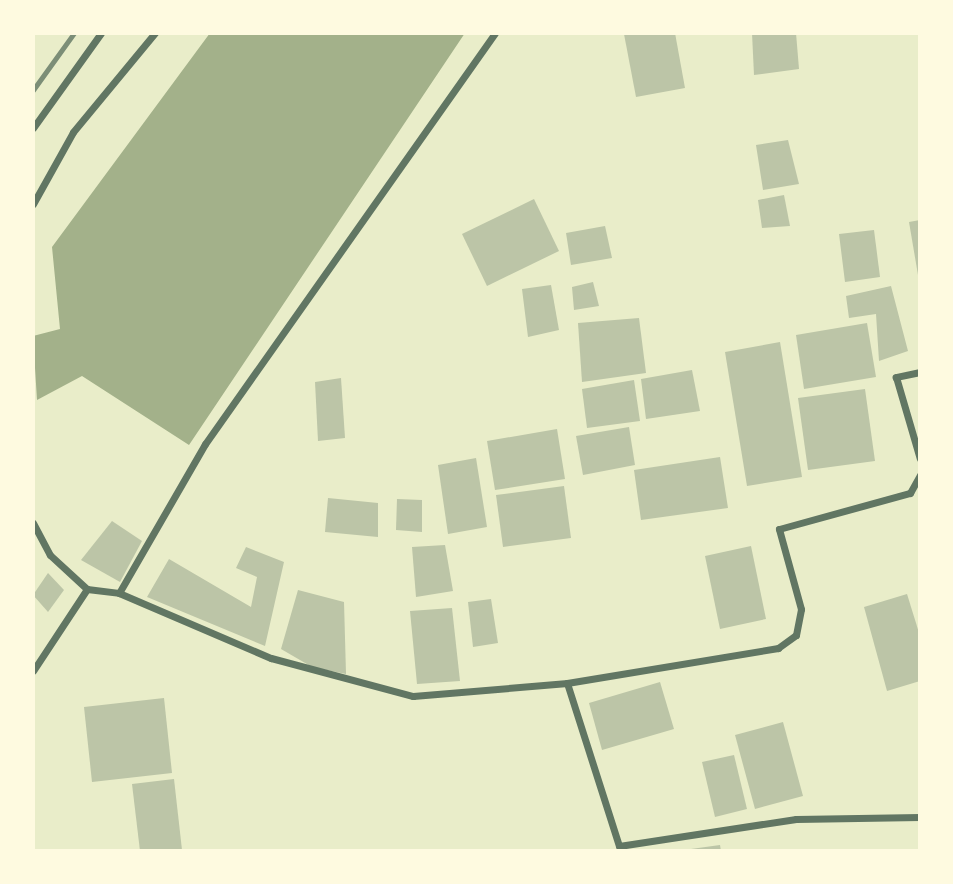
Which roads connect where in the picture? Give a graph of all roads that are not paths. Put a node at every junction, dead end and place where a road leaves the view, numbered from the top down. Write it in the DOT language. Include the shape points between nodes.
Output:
graph roads {
  1 [pos="101,33"];
  2 [pos="155,33"];
  3 [pos="495,33"];
  4 [pos="33,128"];
  5 [pos="33,204"];
  6 [pos="920,372"];
  7 [pos="920,459"];
  8 [pos="920,475"];
  9 [pos="33,523"];
  10 [pos="87,589"];
  11 [pos="119,593"];
  12 [pos="33,671"];
  13 [pos="567,683"];
  14 [pos="920,817"];
  1 -- 4 [label="street"];
  2 -- 5 [label="street" via="73,132"];
  3 -- 11 [label="street" via="205,444"];
  6 -- 7 [label="street" via="896,377"];
  8 -- 13 [label="street" via="910,493 779,529 801,609 796,635 778,648"];
  9 -- 10 [label="street" via="50,555"];
  10 -- 11 [label="street"];
  10 -- 12 [label="street"];
  11 -- 13 [label="street" via="271,658 413,696"];
  13 -- 14 [label="street" via="619,846 796,819"];
}
